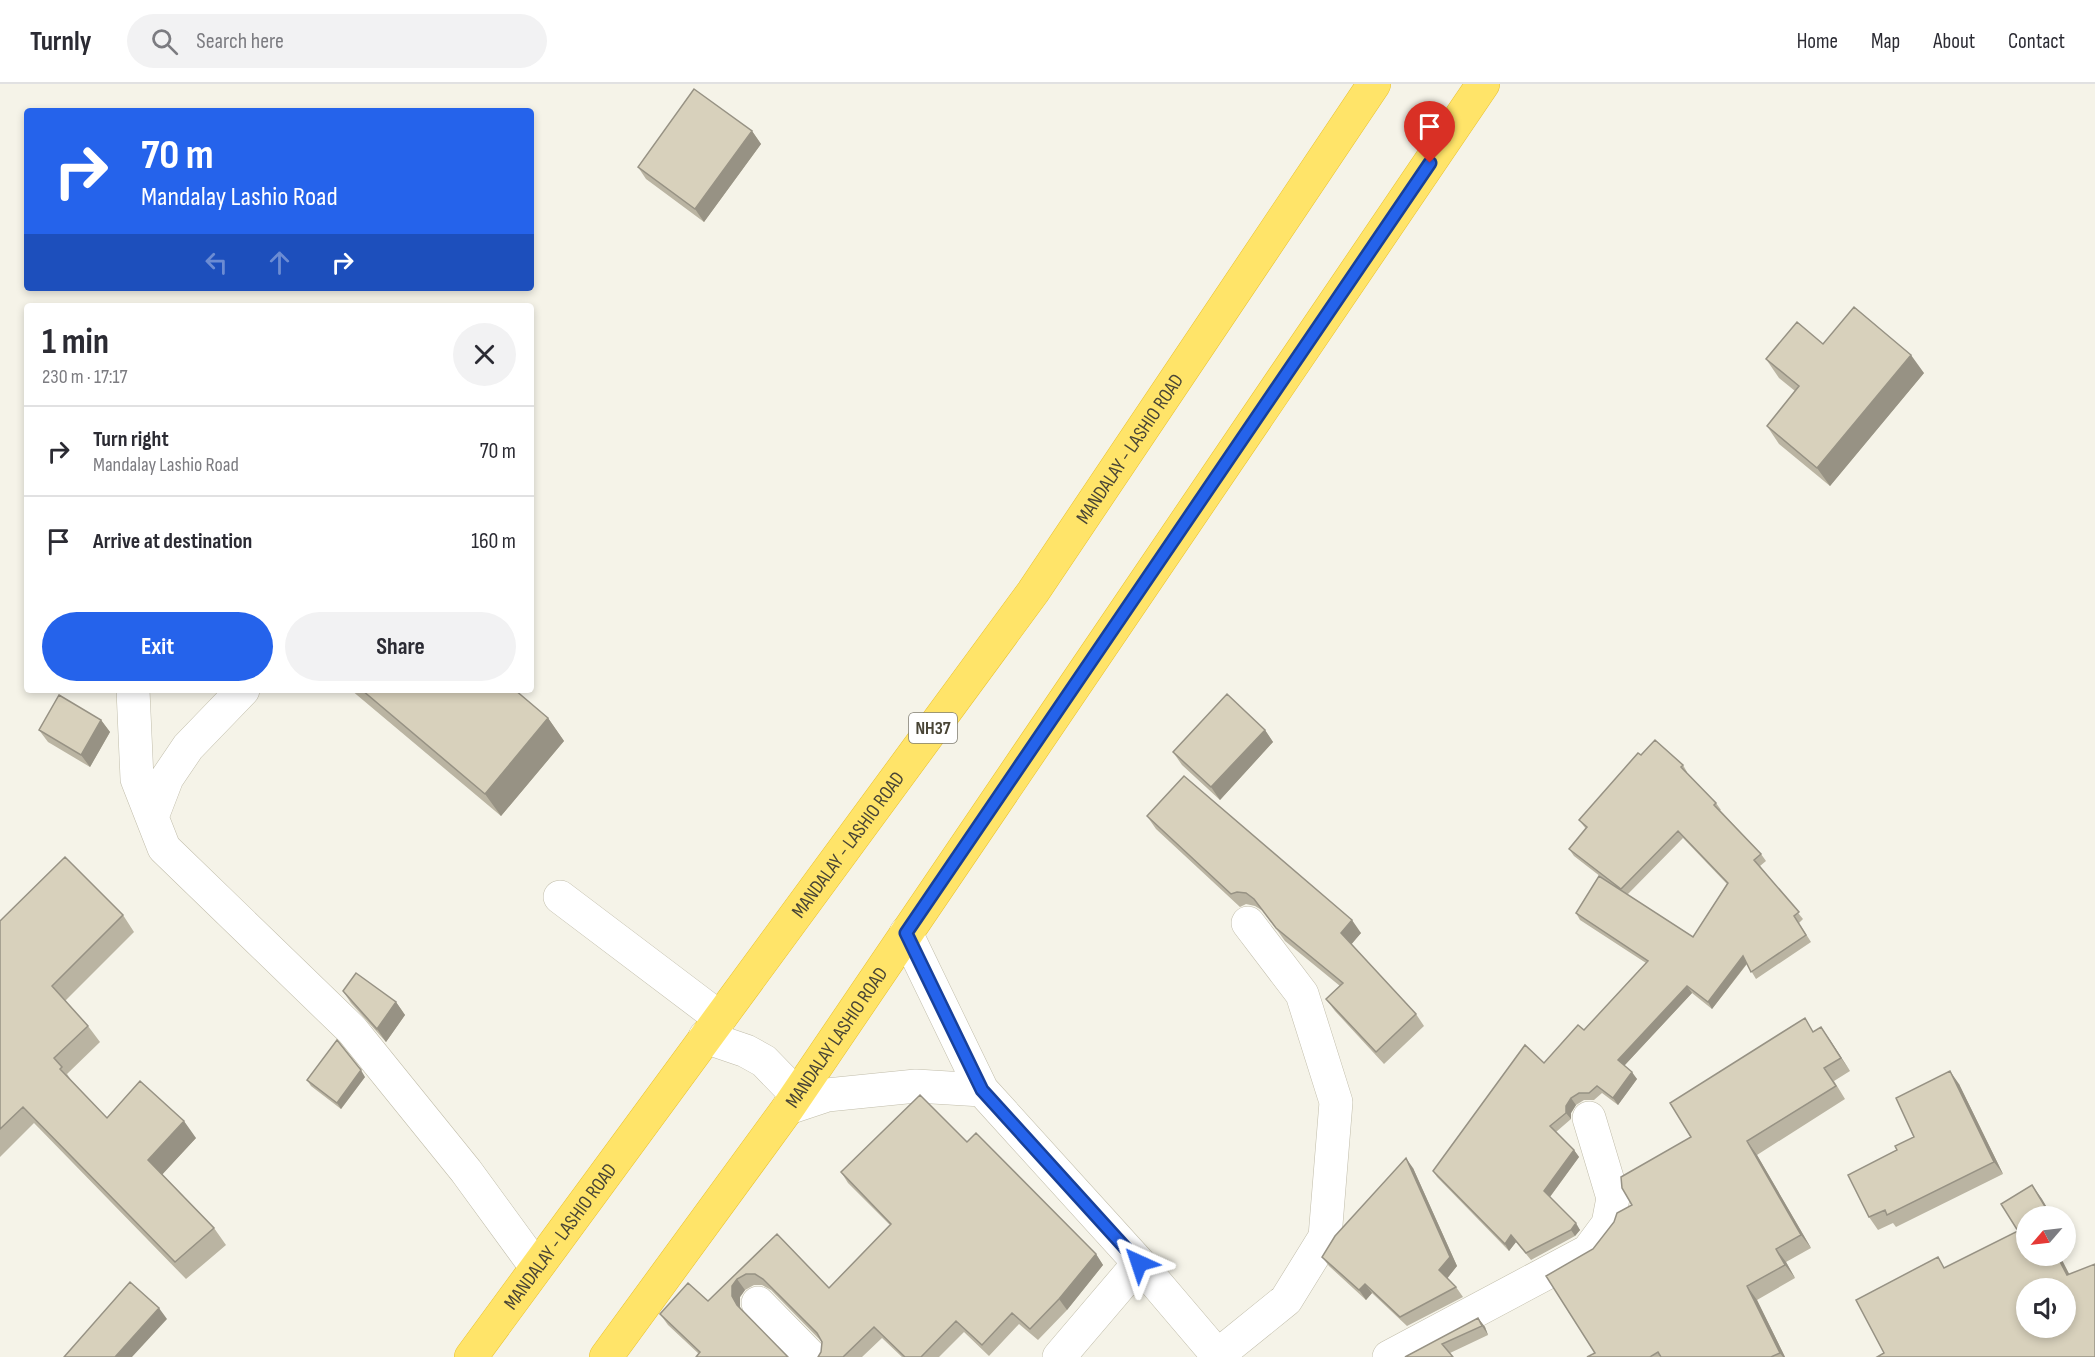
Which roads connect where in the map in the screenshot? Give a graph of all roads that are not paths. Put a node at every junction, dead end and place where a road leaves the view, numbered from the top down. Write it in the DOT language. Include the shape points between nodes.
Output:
graph roads {
  1 [pos="1374,84"];
  2 [pos="1484,84"];
  3 [pos="134,693"];
  4 [pos="240,693"];
  5 [pos="152,817"];
  6 [pos="560,897"];
  7 [pos="1248,923"];
  8 [pos="906,933"];
  9 [pos="712,1028"];
  10 [pos="982,1090"];
  11 [pos="792,1101"];
  12 [pos="1589,1118"];
  13 [pos="1139,1263"];
  14 [pos="536,1268"];
  15 [pos="758,1303"];
  16 [pos="1219,1356"];
  17 [pos="471,1357"];
  18 [pos="606,1357"];
  19 [pos="811,1357"];
  20 [pos="1059,1357"];
  21 [pos="1389,1357"];
  1 -- 9 [label="highway, MANDALAY - LASHIO ROAD / NH37" via="1033,592"];
  2 -- 8 [label="highway, MANDALAY LASHIO ROAD"];
  3 -- 5 [label="street" via="137,779"];
  4 -- 5 [label="street" via="188,747 167,778"];
  5 -- 14 [label="street" via="164,848 352,1030 466,1171"];
  6 -- 9 [label="street"];
  7 -- 16 [label="street" via="1302,994 1336,1102 1325,1237 1286,1300"];
  8 -- 10 [label="street"];
  8 -- 11 [label="highway, MANDALAY LASHIO ROAD"];
  9 -- 11 [label="street" via="764,1061"];
  9 -- 14 [label="highway, MANDALAY - LASHIO ROAD / NH37"];
  10 -- 11 [label="street" via="916,1086"];
  10 -- 13 [label="street"];
  11 -- 18 [label="highway, MANDALAY LASHIO ROAD"];
  12 -- 21 [label="street" via="1613,1198 1608,1224 1588,1251"];
  13 -- 16 [label="street"];
  13 -- 20 [label="street"];
  14 -- 17 [label="highway, MANDALAY - LASHIO ROAD / NH37"];
  15 -- 19 [label="street"];
}
